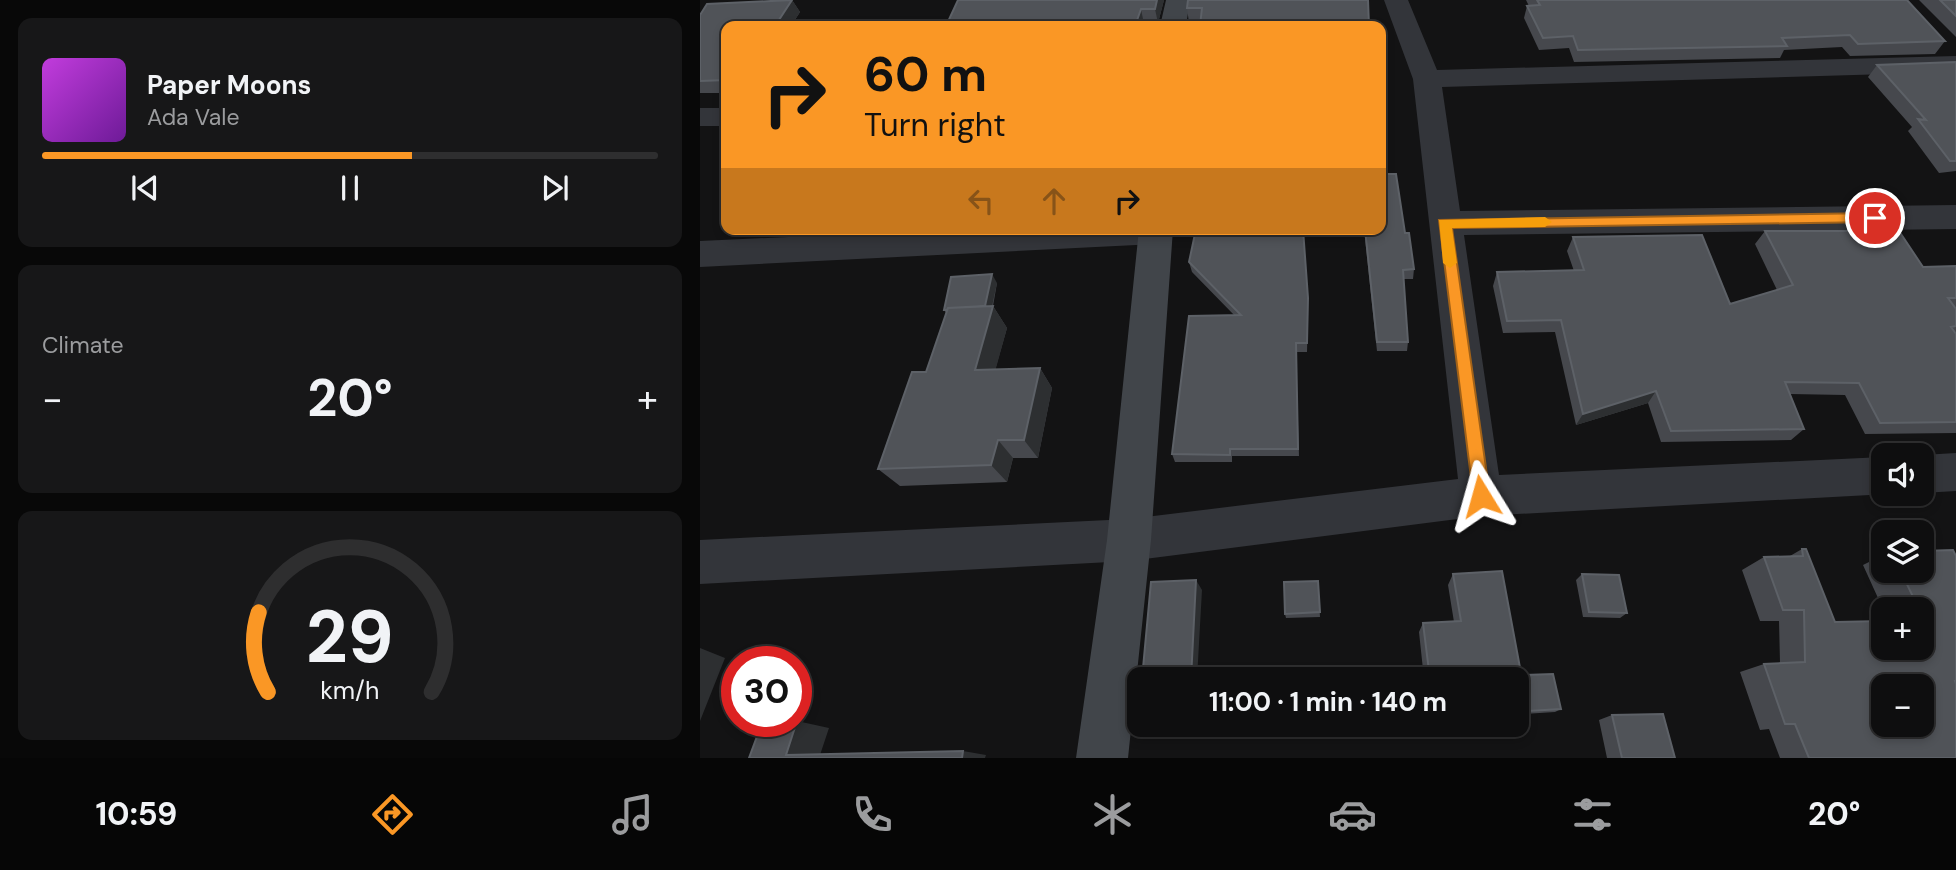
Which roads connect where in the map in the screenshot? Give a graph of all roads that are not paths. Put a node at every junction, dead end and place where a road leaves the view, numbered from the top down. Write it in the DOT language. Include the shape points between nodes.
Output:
graph roads {
  1 [pos="1178,0"];
  2 [pos="1396,0"];
  3 [pos="1174,21"];
  4 [pos="1938,38"];
  5 [pos="1956,57"];
  6 [pos="1956,64"];
  7 [pos="1427,79"];
  8 [pos="700,117"];
  9 [pos="721,117"];
  10 [pos="1956,216"];
  11 [pos="1444,223"];
  12 [pos="1061,235"];
  13 [pos="1156,235"];
  14 [pos="700,254"];
  15 [pos="1956,472"];
  16 [pos="1934,473"];
  17 [pos="1871,477"];
  18 [pos="1481,496"];
  19 [pos="1129,540"];
  20 [pos="700,562"];
  21 [pos="1102,758"];
  1 -- 3 [label="street"];
  2 -- 7 [label="street"];
  4 -- 5 [label="street"];
  6 -- 7 [label="street"];
  7 -- 11 [label="street"];
  8 -- 9 [label="street"];
  10 -- 11 [label="street"];
  11 -- 18 [label="street"];
  12 -- 14 [label="street"];
  13 -- 19 [label="street"];
  15 -- 16 [label="street"];
  17 -- 18 [label="street"];
  18 -- 19 [label="street"];
  19 -- 20 [label="street"];
  19 -- 21 [label="street"];
}
